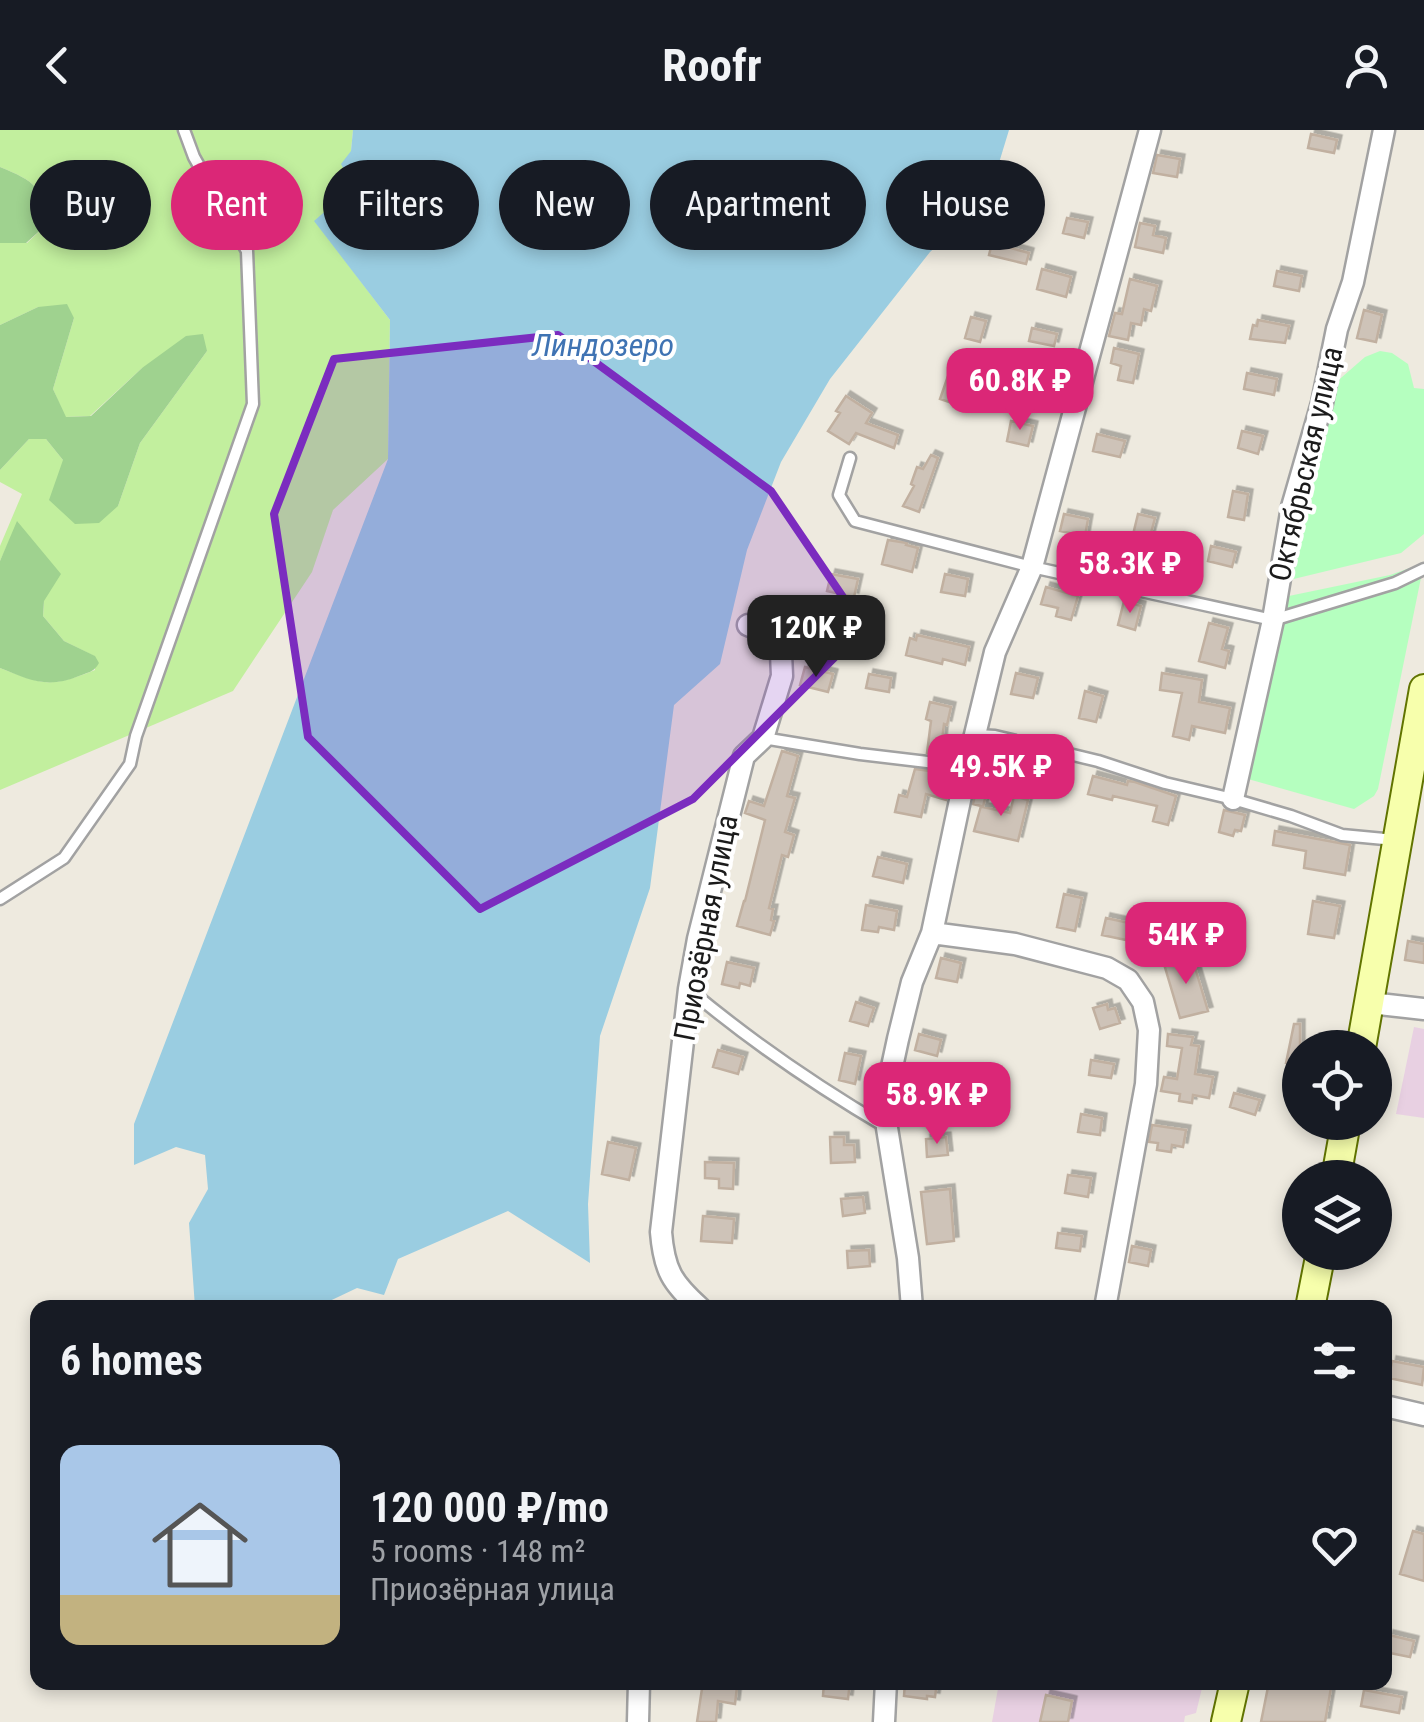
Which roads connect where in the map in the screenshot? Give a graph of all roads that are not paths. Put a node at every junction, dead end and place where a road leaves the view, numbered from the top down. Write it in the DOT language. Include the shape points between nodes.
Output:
graph roads {
  1 [pos="184,130"];
  2 [pos="1150,130"];
  3 [pos="1384,130"];
  4 [pos="850,458"];
  5 [pos="1032,567"];
  6 [pos="1424,568"];
  7 [pos="1273,620"];
  8 [pos="748,625"];
  9 [pos="1424,690"];
  10 [pos="976,735"];
  11 [pos="763,738"];
  12 [pos="966,772"];
  13 [pos="1233,799"];
  14 [pos="1408,828"];
  15 [pos="0,899"];
  16 [pos="932,933"];
  17 [pos="689,989"];
  18 [pos="1370,1003"];
  19 [pos="1424,1009"];
  20 [pos="1365,1030"];
  21 [pos="887,1128"];
  22 [pos="1317,1270"];
  23 [pos="692,1300"];
  24 [pos="911,1300"];
  25 [pos="1106,1300"];
  26 [pos="1312,1300"];
  27 [pos="1392,1408"];
  28 [pos="1424,1415"];
  29 [pos="640,1690"];
  30 [pos="886,1690"];
  31 [pos="1232,1690"];
  32 [pos="638,1722"];
  33 [pos="884,1722"];
  34 [pos="1226,1722"];
  1 -- 15 [label="lane" via="248,251 253,404 130,764 64,858"];
  2 -- 5 [label="street"];
  3 -- 7 [label="street, Октябрьская улица" via="1353,282 1292,508"];
  4 -- 5 [label="lane" via="839,494 856,521"];
  5 -- 7 [label="lane"];
  5 -- 10 [label="street" via="995,652"];
  6 -- 7 [label="lane"];
  7 -- 13 [label="street, Октябрьская улица"];
  8 -- 11 [label="street, Приозёрная улица" via="769,634 781,653 782,676"];
  9 -- 14 [label="street"];
  10 -- 12 [label="street"];
  10 -- 13 [label="lane"];
  11 -- 12 [label="lane"];
  11 -- 17 [label="street, Приозёрная улица" via="744,756 735,786"];
  12 -- 16 [label="street"];
  13 -- 14 [label="lane" via="1342,834"];
  14 -- 18 [label="street"];
  16 -- 21 [label="street" via="898,1039"];
  16 -- 25 [label="street" via="1015,944 1107,968 1128,980 1143,1002 1146,1084"];
  17 -- 21 [label="lane" via="817,1086"];
  17 -- 23 [label="street, Приозёрная улица" via="661,1232 663,1258"];
  18 -- 19 [label="street"];
  18 -- 20 [label="street"];
  21 -- 24 [label="street"];
  22 -- 26 [label="street"];
  27 -- 28 [label="street"];
  29 -- 32 [label="street"];
  30 -- 33 [label="street"];
  31 -- 34 [label="street"];
}
